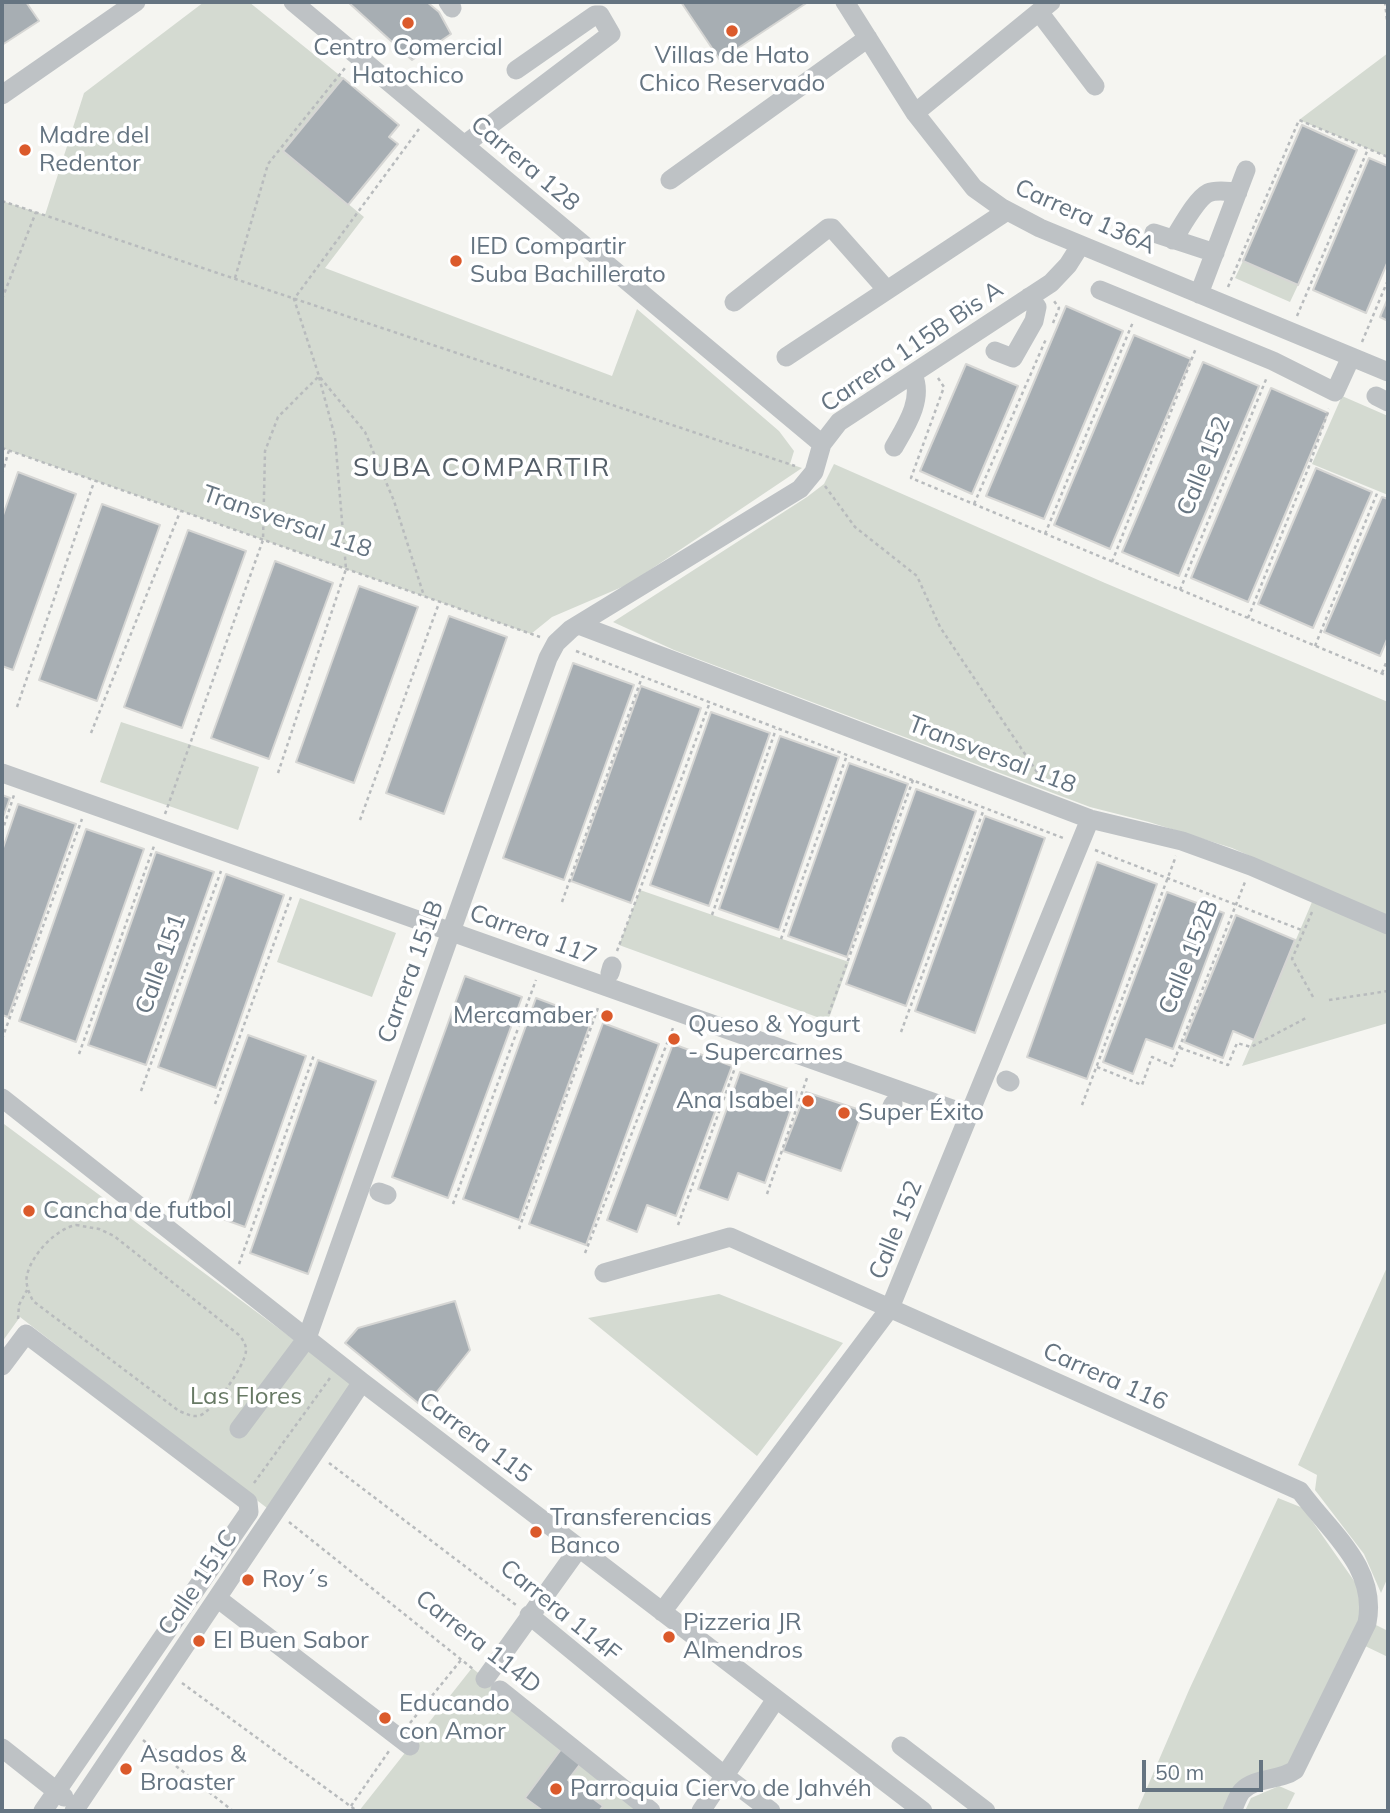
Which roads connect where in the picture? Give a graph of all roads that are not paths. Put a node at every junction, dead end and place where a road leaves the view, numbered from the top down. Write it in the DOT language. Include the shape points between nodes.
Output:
graph roads {
  1 [pos="136,2"];
  2 [pos="293,2"];
  3 [pos="845,2"];
  4 [pos="1045,7"];
  5 [pos="868,38"];
  6 [pos="516,70"];
  7 [pos="1095,86"];
  8 [pos="2,95"];
  9 [pos="915,113"];
  10 [pos="464,145"];
  11 [pos="1246,170"];
  12 [pos="670,180"];
  13 [pos="1238,192"];
  14 [pos="1007,211"];
  15 [pos="1154,233"];
  16 [pos="1173,240"];
  17 [pos="1080,246"];
  18 [pos="1214,253"];
  19 [pos="887,290"];
  20 [pos="1100,290"];
  21 [pos="1036,292"];
  22 [pos="1199,294"];
  23 [pos="734,302"];
  24 [pos="995,351"];
  25 [pos="786,357"];
  26 [pos="1353,358"];
  27 [pos="1388,372"];
  28 [pos="913,375"];
  29 [pos="822,444"];
  30 [pos="894,447"];
  31 [pos="575,627"];
  32 [pos="11,776"];
  33 [pos="1090,819"];
  34 [pos="1388,925"];
  35 [pos="451,932"];
  36 [pos="2,1098"];
  37 [pos="969,1115"];
  38 [pos="604,1273"];
  39 [pos="891,1308"];
  40 [pos="307,1338"];
  41 [pos="2,1366"];
  42 [pos="362,1382"];
  43 [pos="240,1429"];
  44 [pos="579,1548"];
  45 [pos="217,1598"];
  46 [pos="662,1612"];
  47 [pos="529,1615"];
  48 [pos="776,1699"];
  49 [pos="410,1746"];
  50 [pos="901,1746"];
  51 [pos="2,1748"];
  52 [pos="724,1776"];
  53 [pos="56,1791"];
  54 [pos="78,1810"];
  55 [pos="43,1811"];
  56 [pos="651,1811"];
  57 [pos="701,1811"];
  58 [pos="771,1811"];
  59 [pos="923,1811"];
  60 [pos="986,1811"];
  61 [pos="1232,1811"];
  1 -- 8 [label="street"];
  2 -- 10 [label="street, Carrera 128"];
  3 -- 5 [label="street, Carrera 136A"];
  4 -- 7 [label="street"];
  4 -- 9 [label="street"];
  5 -- 9 [label="street, Carrera 136A"];
  5 -- 12 [label="street"];
  6 -- 10 [label="street" via="595,15 600,15 611,34"];
  9 -- 14 [label="street, Carrera 136A" via="974,188"];
  10 -- 29 [label="street, Carrera 128"];
  11 -- 13 [label="street"];
  13 -- 16 [label="street" via="1208,193"];
  13 -- 18 [label="street"];
  14 -- 17 [label="street, Carrera 136A"];
  14 -- 19 [label="street"];
  15 -- 16 [label="street"];
  16 -- 18 [label="street"];
  17 -- 21 [label="street, Carrera 115B Bis A" via="1068,265"];
  17 -- 22 [label="street, Carrera 136A"];
  18 -- 22 [label="street"];
  19 -- 23 [label="street" via="828,228"];
  19 -- 25 [label="street"];
  20 -- 26 [label="street" via="1273,361 1335,392"];
  21 -- 24 [label="street" via="1037,315 1013,358"];
  21 -- 28 [label="street, Carrera 115B Bis A"];
  22 -- 26 [label="street, Carrera 136A"];
  26 -- 27 [label="street, Carrera 136A"];
  28 -- 29 [label="street, Carrera 115B Bis A" via="839,422"];
  28 -- 30 [label="street" via="914,407"];
  29 -- 31 [label="street, Carrera 115B Bis A" via="814,472 800,489"];
  31 -- 33 [label="street, Transversal 118"];
  31 -- 35 [label="street, Carrera 151B" via="556,643 548,658"];
  32 -- 35 [label="street, Carrera 117"];
  33 -- 34 [label="street, Transversal 118" via="1182,841"];
  33 -- 37 [label="street, Calle 152"];
  35 -- 37 [label="street, Carrera 117" via="542,964 611,969 679,1013"];
  35 -- 40 [label="street, Carrera 151B"];
  36 -- 40 [label="street, Carrera 115"];
  37 -- 39 [label="street, Calle 152"];
  38 -- 39 [label="street, Carrera 116" via="730,1237"];
  39 -- 46 [label="street, Calle 152"];
  39 -- 61 [label="street, Carrera 116" via="1300,1491 1350,1553 1366,1580 1367,1623 1295,1770 1242,1791"];
  40 -- 42 [label="street, Carrera 115"];
  40 -- 43 [label="street, Carrera 151B"];
  41 -- 53 [label="street, Calle 151C" via="26,1334 246,1502 248,1512"];
  42 -- 44 [label="street, Carrera 115"];
  42 -- 45 [label="street, Calle 151C"];
  44 -- 46 [label="street, Carrera 115"];
  44 -- 47 [label="street"];
  45 -- 49 [label="street"];
  45 -- 54 [label="street, Calle 151C"];
  46 -- 48 [label="street, Carrera 115"];
  47 -- 52 [label="street, Carrera 114F"];
  47 -- 56 [label="street, Carrera 114D" via="492,1685"];
  48 -- 52 [label="street"];
  48 -- 59 [label="street, Carrera 115"];
  50 -- 60 [label="street"];
  51 -- 53 [label="street"];
  52 -- 57 [label="street"];
  52 -- 58 [label="street, Carrera 114F"];
  53 -- 54 [label="street"];
  53 -- 55 [label="street, Calle 151C"];
}
